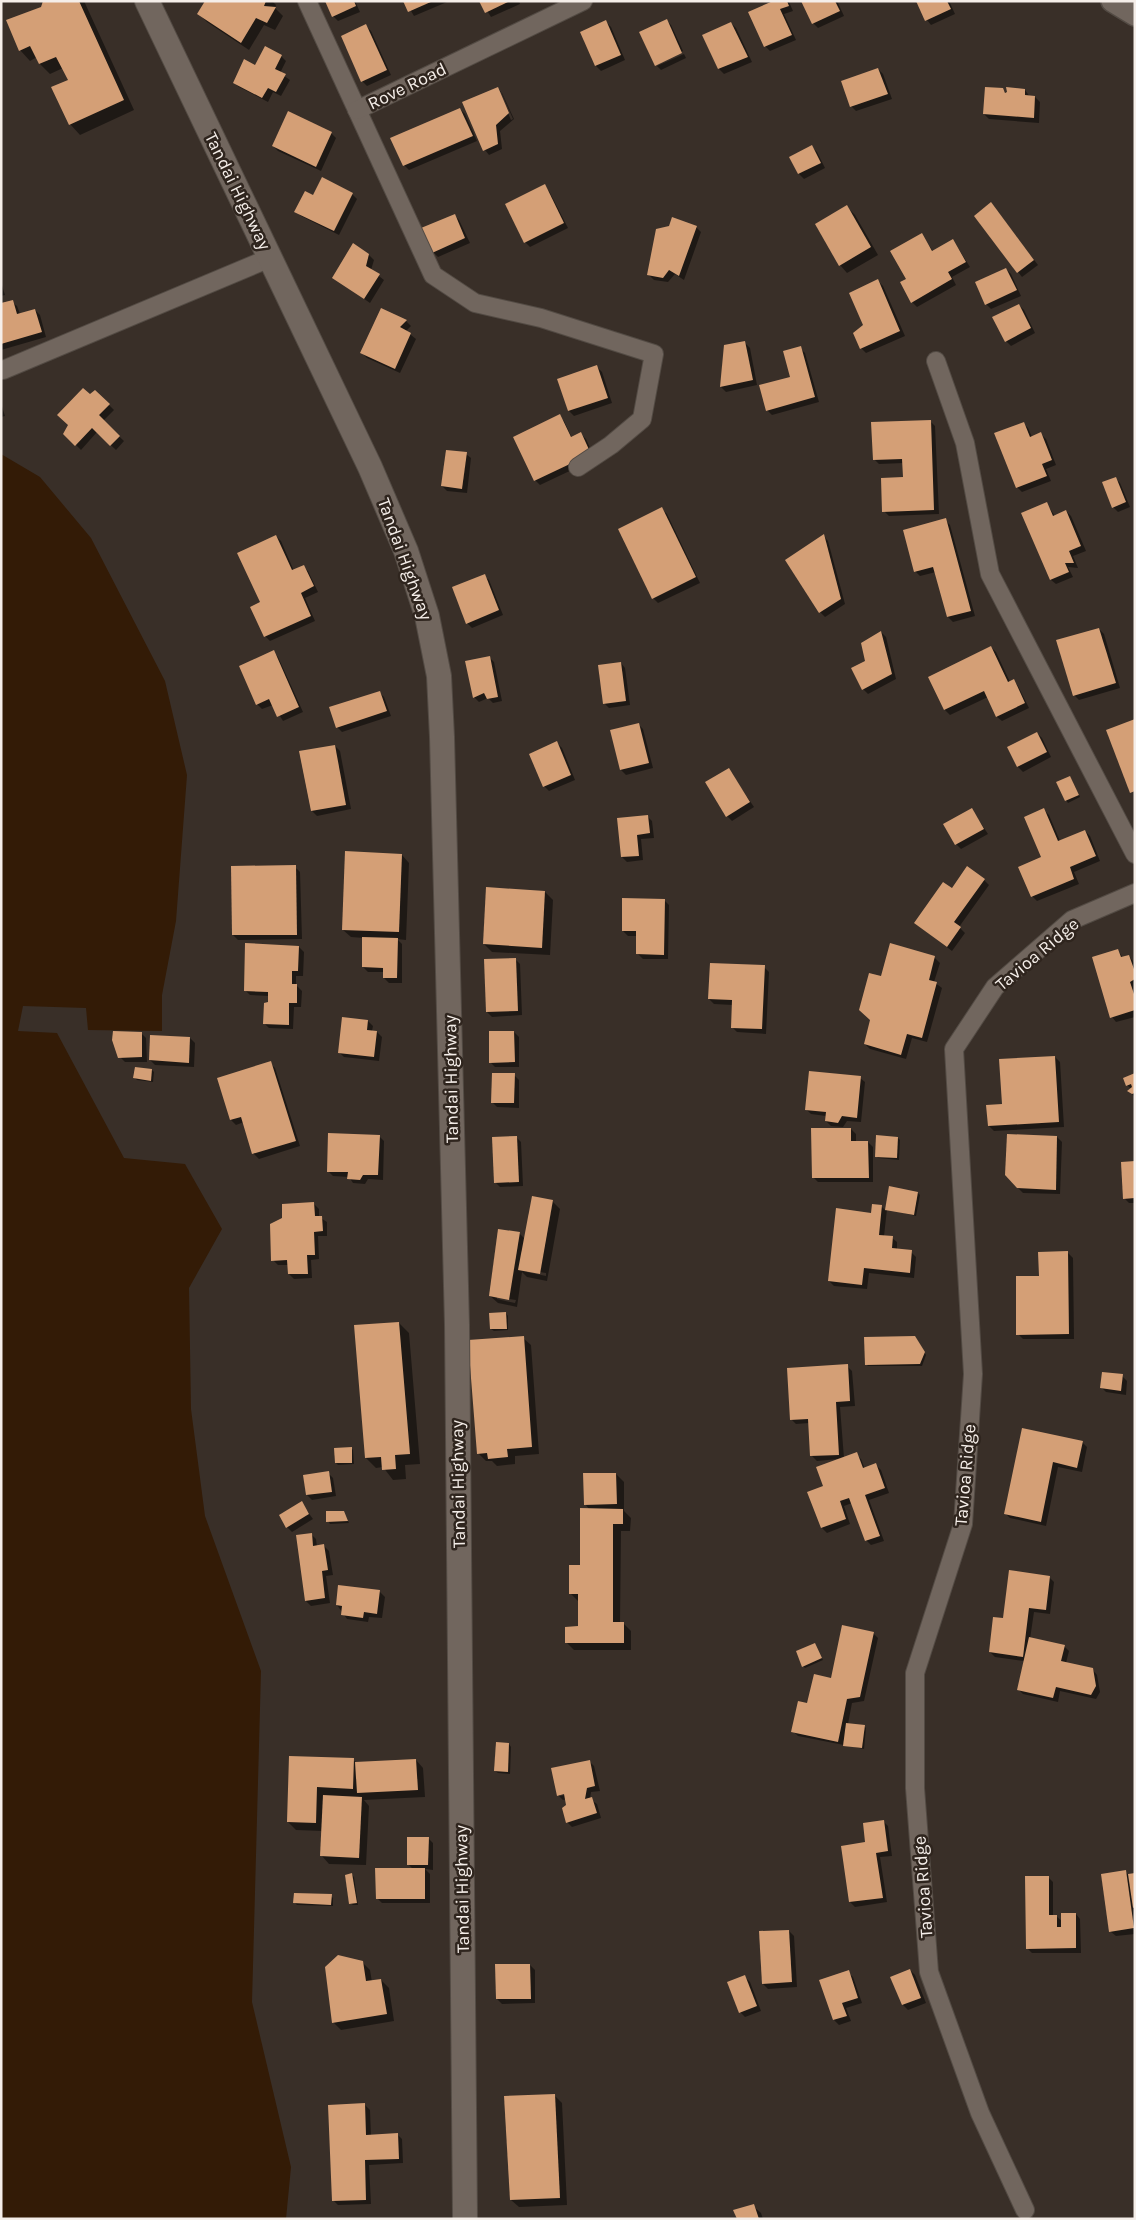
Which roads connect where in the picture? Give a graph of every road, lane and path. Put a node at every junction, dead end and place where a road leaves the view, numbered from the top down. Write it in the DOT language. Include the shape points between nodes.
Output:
graph roads {
  1 [pos="147,1"];
  2 [pos="307,1"];
  3 [pos="582,1"];
  4 [pos="1112,1"];
  5 [pos="555,8"];
  6 [pos="1135,15"];
  7 [pos="357,110"];
  8 [pos="270,258"];
  9 [pos="936,361"];
  10 [pos="3,370"];
  11 [pos="578,467"];
  12 [pos="1135,854"];
  13 [pos="1135,892"];
  14 [pos="1025,2210"];
  15 [pos="465,2219"];
  1 -- 8 [label="main road, Tandai Highway"];
  2 -- 7 [label="street, Rove Road"];
  3 -- 5 [label="street, Rove Road"];
  4 -- 6 [label="street"];
  5 -- 7 [label="street, Rove Road"];
  7 -- 11 [label="street" via="433,275 475,303 541,318 654,354 642,419 611,446"];
  8 -- 10 [label="street"];
  8 -- 15 [label="main road, Tandai Highway" via="370,467 406,551 427,616 439,676 457,1325"];
  9 -- 12 [label="street" via="965,443 990,574"];
  13 -- 14 [label="street, Tavioa Ridge" via="1072,920 995,987 954,1049 974,1374 964,1524 915,1673 915,1788 929,1972 980,2113"];
}
